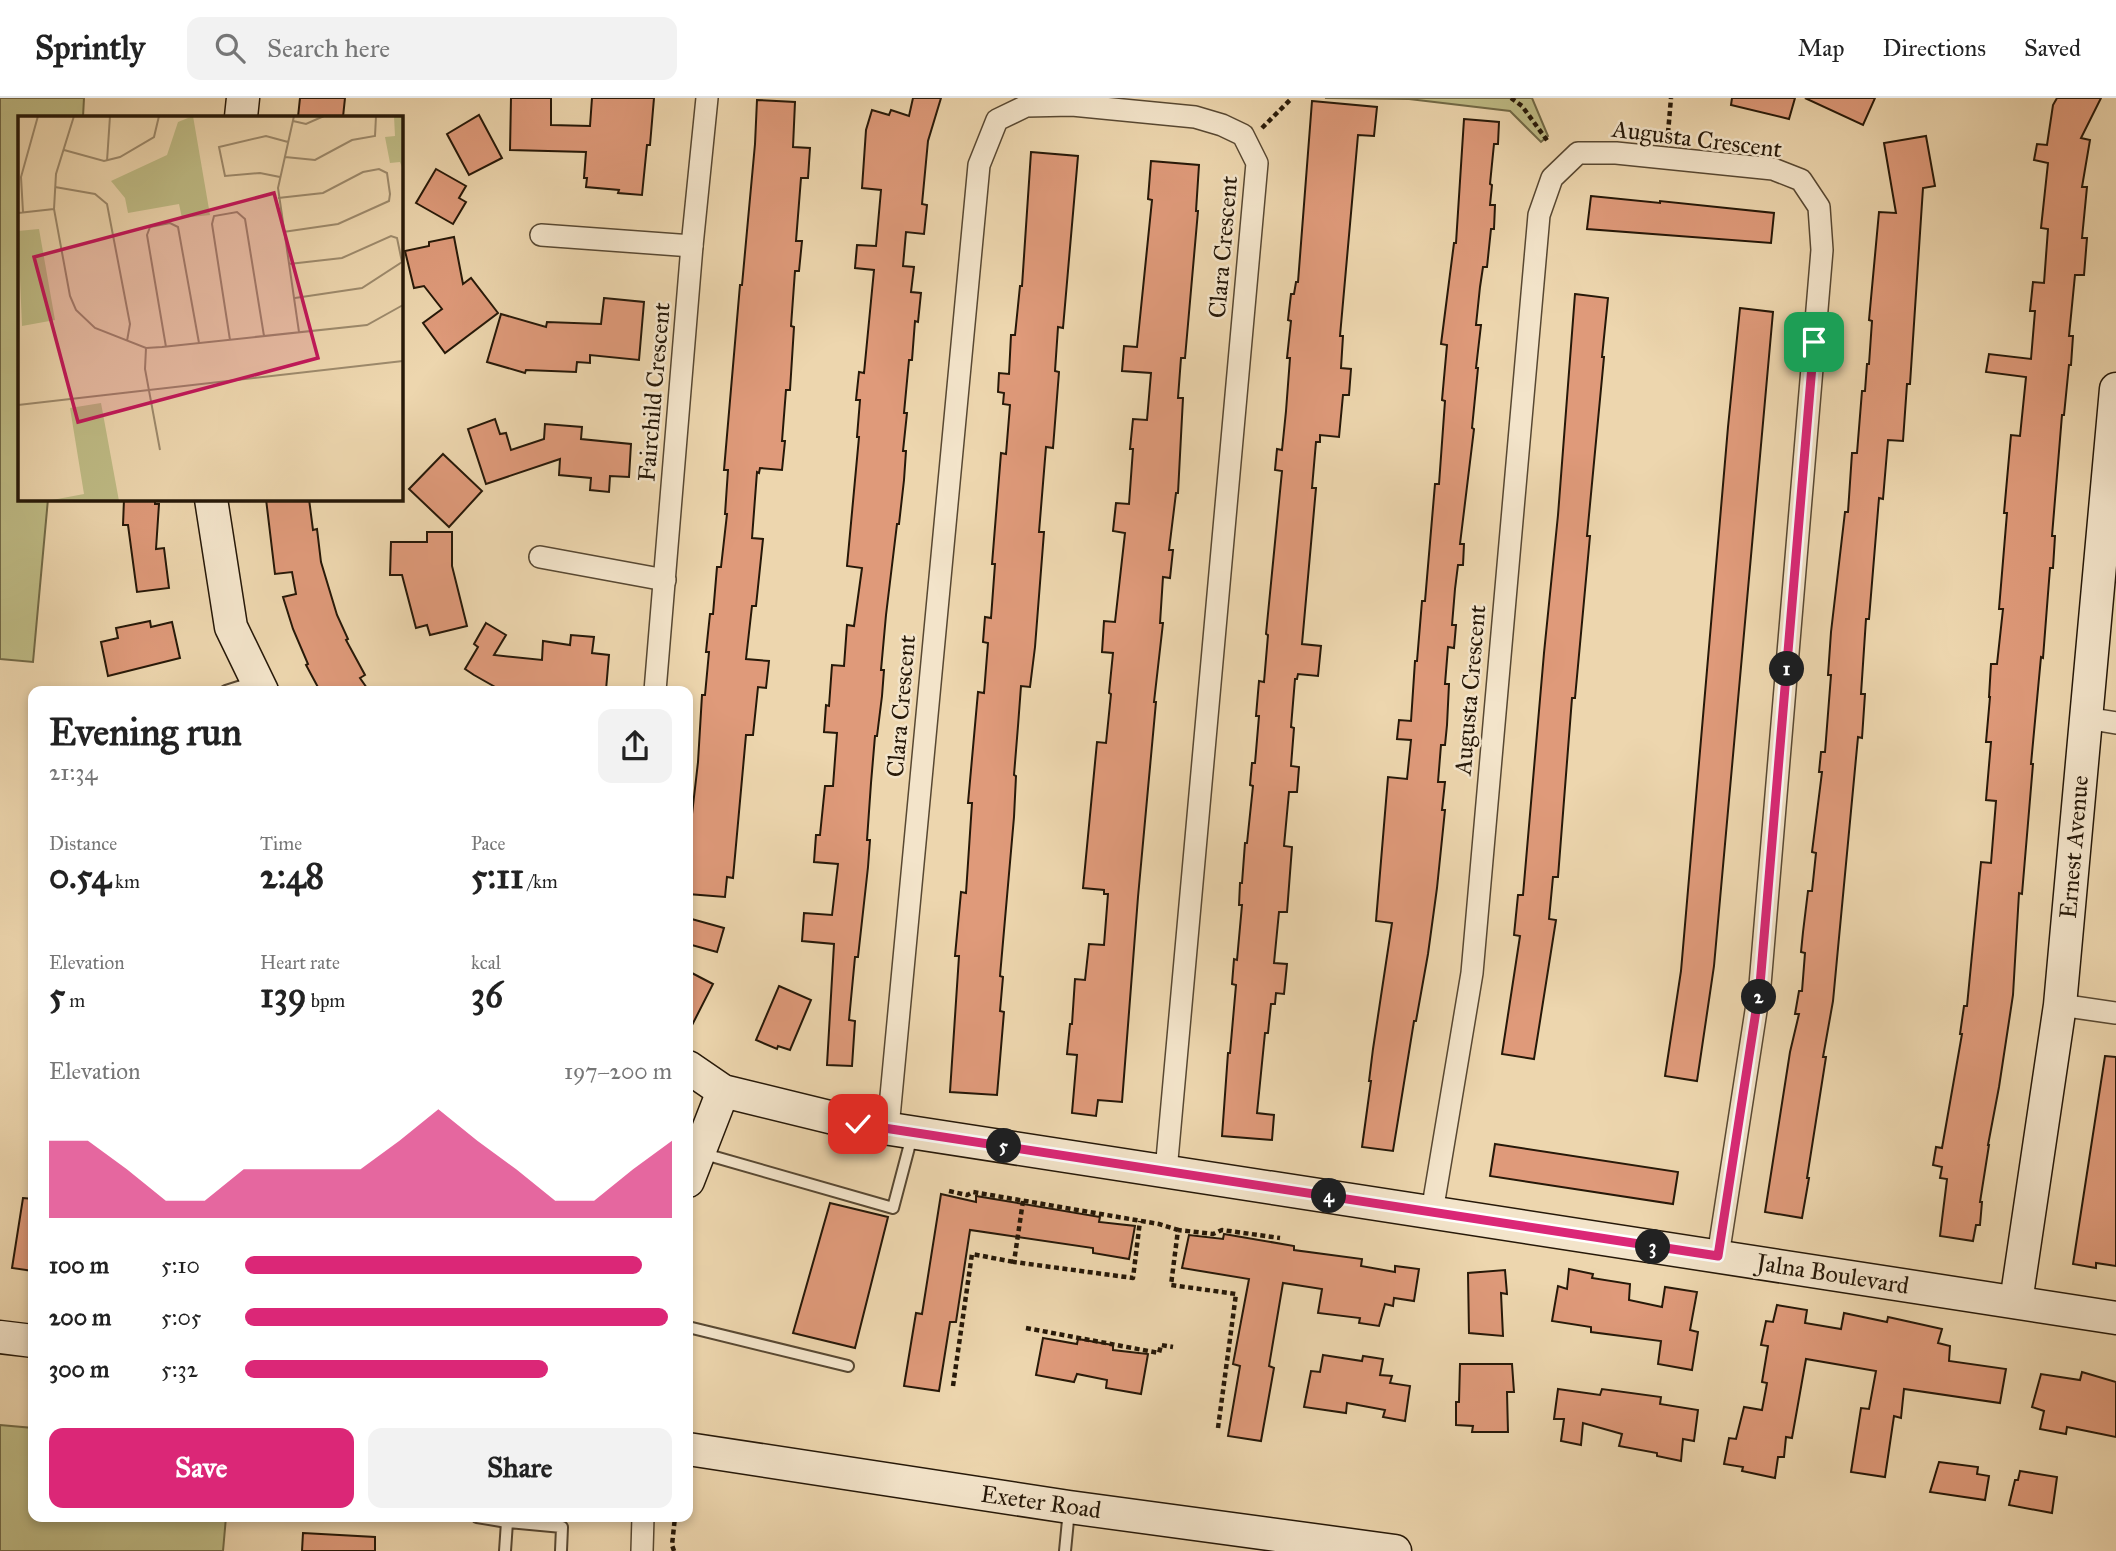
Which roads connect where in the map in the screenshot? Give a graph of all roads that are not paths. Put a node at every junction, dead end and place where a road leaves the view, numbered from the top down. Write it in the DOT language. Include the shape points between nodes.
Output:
graph roads {
  1 [pos="243,98"];
  2 [pos="707,98"];
  3 [pos="241,116"];
  4 [pos="541,235"];
  5 [pos="692,246"];
  6 [pos="2116,389"];
  7 [pos="2114,436"];
  8 [pos="211,500"];
  9 [pos="540,557"];
  10 [pos="665,580"];
  11 [pos="260,686"];
  12 [pos="655,686"];
  13 [pos="2101,720"];
  14 [pos="2060,1005"];
  15 [pos="2116,1013"];
  16 [pos="693,1070"];
  17 [pos="723,1091"];
  18 [pos="900,1130"];
  19 [pos="693,1166"];
  20 [pos="1166,1171"];
  21 [pos="1432,1212"];
  22 [pos="1718,1256"];
  23 [pos="2016,1302"];
  24 [pos="2116,1318"];
  25 [pos="693,1328"];
  26 [pos="0,1337"];
  27 [pos="28,1340"];
  28 [pos="848,1366"];
  29 [pos="693,1450"];
  30 [pos="1069,1507"];
  31 [pos="507,1522"];
  32 [pos="643,1522"];
  33 [pos="505,1551"];
  34 [pos="561,1551"];
  35 [pos="642,1551"];
  36 [pos="1065,1551"];
  37 [pos="1395,1551"];
  1 -- 3 [label="street"];
  2 -- 5 [label="street, Fairchild Crescent"];
  4 -- 5 [label="street"];
  5 -- 10 [label="street, Fairchild Crescent"];
  6 -- 7 [label="street, Ernest Avenue"];
  7 -- 13 [label="street, Ernest Avenue"];
  8 -- 11 [label="street" via="231,627"];
  9 -- 10 [label="street"];
  10 -- 12 [label="street, Fairchild Crescent"];
  13 -- 14 [label="street, Ernest Avenue"];
  14 -- 15 [label="street"];
  14 -- 23 [label="street, Ernest Avenue"];
  16 -- 17 [label="street, Jalna Boulevard"];
  17 -- 18 [label="street, Jalna Boulevard"];
  17 -- 19 [label="street"];
  18 -- 19 [label="lane" via="893,1208"];
  18 -- 20 [label="street, Jalna Boulevard"];
  18 -- 20 [label="street, Clara Crescent" via="979,165 997,120 1026,106 1072,105 1195,117 1243,135 1257,163"];
  20 -- 21 [label="street, Jalna Boulevard"];
  21 -- 22 [label="street, Jalna Boulevard"];
  21 -- 22 [label="street, Augusta Crescent" via="1472,973 1539,215 1552,178 1578,153 1773,169 1801,180 1819,207 1822,250 1760,985"];
  22 -- 23 [label="street, Jalna Boulevard"];
  23 -- 24 [label="street, Jalna Boulevard"];
  25 -- 28 [label="lane"];
  26 -- 27 [label="street"];
  29 -- 30 [label="street, Exeter Road"];
  30 -- 36 [label="lane"];
  30 -- 37 [label="street, Exeter Road"];
  31 -- 33 [label="lane"];
  31 -- 34 [label="lane" via="562,1527"];
  32 -- 35 [label="street"];
}
